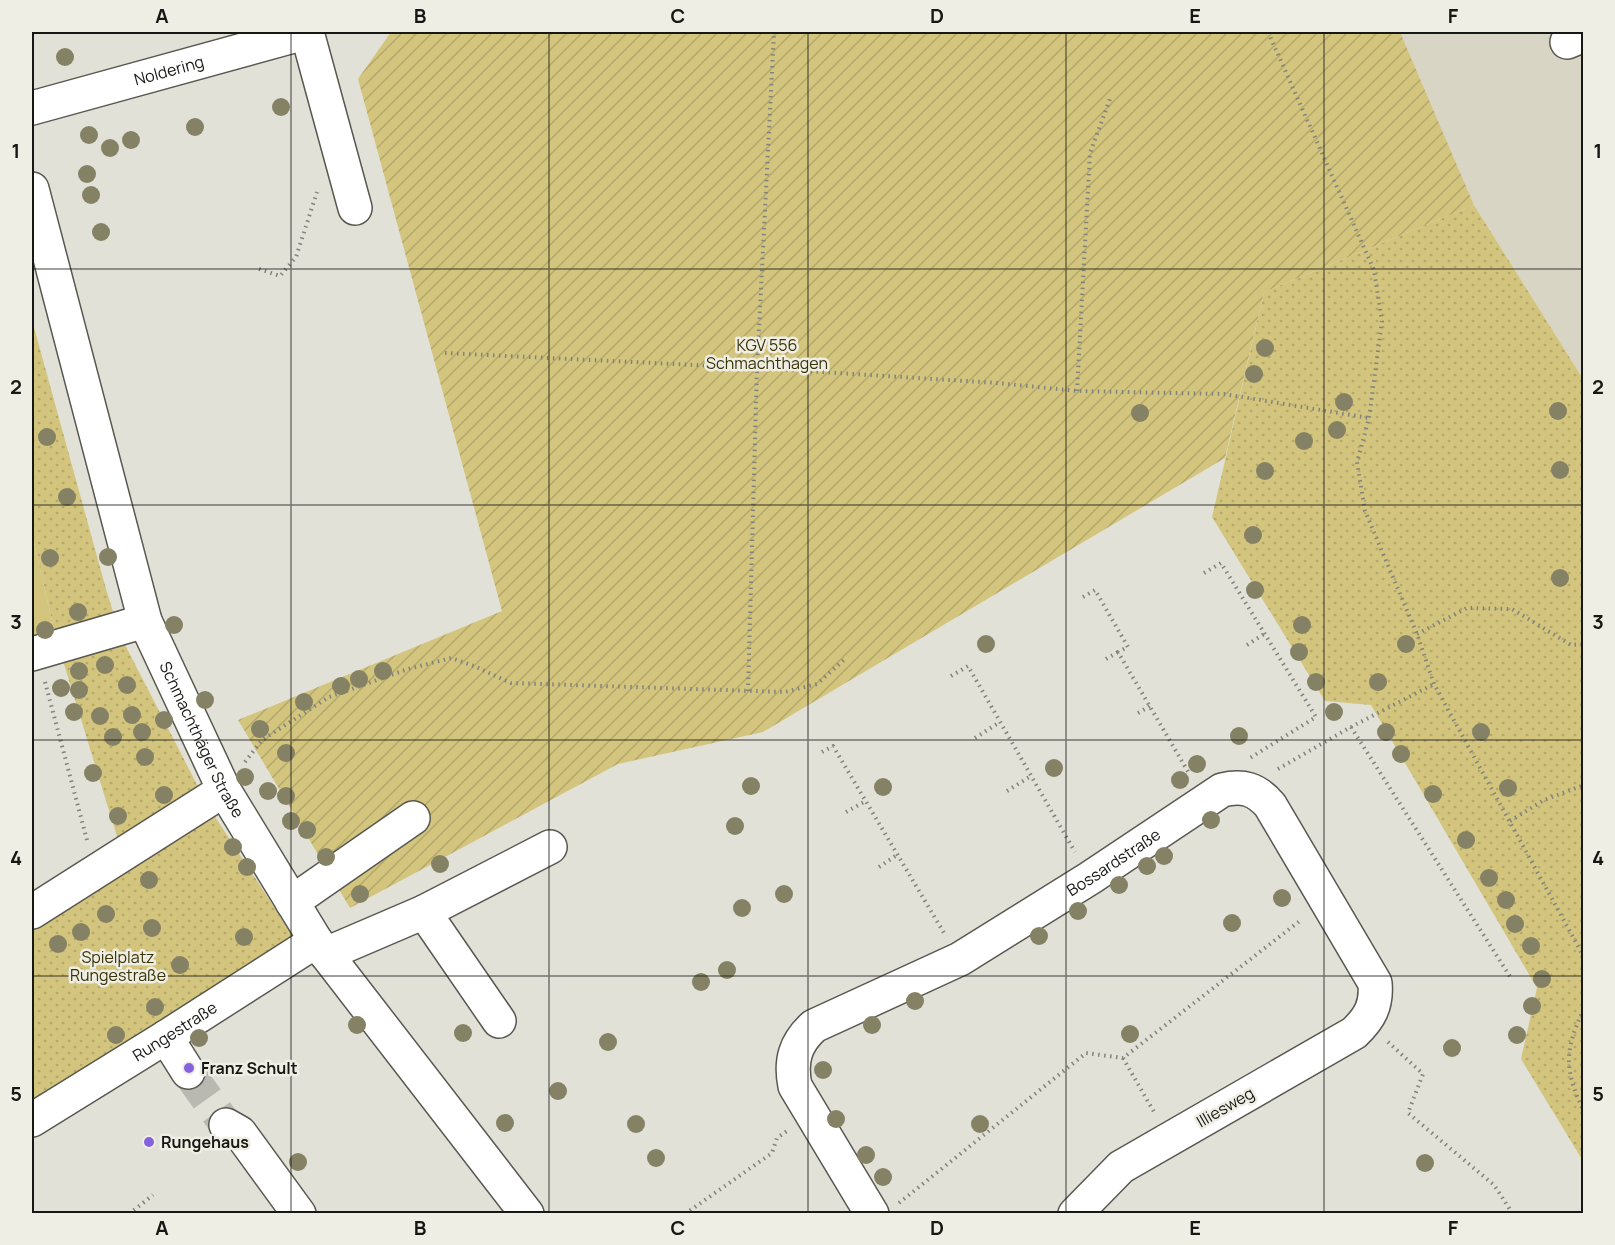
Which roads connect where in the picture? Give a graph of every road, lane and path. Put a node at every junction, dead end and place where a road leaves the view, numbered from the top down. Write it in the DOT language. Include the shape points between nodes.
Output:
graph roads {
  1 [pos="308,32"];
  2 [pos="774,32"];
  3 [pos="1268,32"];
  4 [pos="1110,99"];
  5 [pos="32,108"];
  6 [pos="335,138"];
  7 [pos="32,189"];
  8 [pos="355,208"];
  9 [pos="259,269"];
  10 [pos="445,353"];
  11 [pos="757,369"];
  12 [pos="1077,391"];
  13 [pos="1369,418"];
  14 [pos="1204,573"];
  15 [pos="1083,597"];
  16 [pos="145,621"];
  17 [pos="1265,634"];
  18 [pos="1417,634"];
  19 [pos="1247,645"];
  20 [pos="1584,645"];
  21 [pos="1118,652"];
  22 [pos="34,653"];
  23 [pos="846,658"];
  24 [pos="1106,659"];
  25 [pos="951,676"];
  26 [pos="1434,684"];
  27 [pos="748,691"];
  28 [pos="1150,706"];
  29 [pos="1138,713"];
  30 [pos="1000,722"];
  31 [pos="1352,728"];
  32 [pos="975,738"];
  33 [pos="822,752"];
  34 [pos="1246,774"];
  35 [pos="1031,776"];
  36 [pos="1584,785"];
  37 [pos="224,790"];
  38 [pos="1007,791"];
  39 [pos="866,801"];
  40 [pos="1206,801"];
  41 [pos="846,813"];
  42 [pos="413,818"];
  43 [pos="1510,821"];
  44 [pos="550,847"];
  45 [pos="897,855"];
  46 [pos="879,867"];
  47 [pos="96,872"];
  48 [pos="1090,878"];
  49 [pos="1326,901"];
  50 [pos="292,902"];
  51 [pos="32,912"];
  52 [pos="424,912"];
  53 [pos="321,948"];
  54 [pos="1584,957"];
  55 [pos="960,960"];
  56 [pos="1511,978"];
  57 [pos="1584,1009"];
  58 [pos="1370,1012"];
  59 [pos="499,1022"];
  60 [pos="166,1037"];
  61 [pos="1123,1058"];
  62 [pos="188,1072"];
  63 [pos="803,1099"];
  64 [pos="1584,1112"];
  65 [pos="32,1120"];
  66 [pos="226,1125"];
  67 [pos="1170,1139"];
  68 [pos="153,1195"];
  69 [pos="883,1210"];
  70 [pos="129,1214"];
  71 [pos="299,1214"];
  72 [pos="527,1214"];
  73 [pos="685,1214"];
  74 [pos="1075,1214"];
  75 [pos="1513,1214"];
  1 -- 5 [label="street, Noldering"];
  1 -- 6 [label="street"];
  2 -- 11 [label="path"];
  3 -- 13 [label="path" via="1374,270 1382,321"];
  4 -- 12 [label="path" via="1090,153"];
  6 -- 8 [label="street"];
  6 -- 9 [label="path" via="296,257 280,276"];
  7 -- 16 [label="street, Schmachthäger Straße"];
  10 -- 11 [label="path"];
  11 -- 12 [label="path"];
  11 -- 27 [label="path"];
  12 -- 13 [label="path" via="1224,394"];
  13 -- 18 [label="path" via="1357,462 1365,511"];
  14 -- 17 [label="path" via="1221,563"];
  15 -- 21 [label="path" via="1095,590 1128,647"];
  16 -- 22 [label="street"];
  16 -- 37 [label="street, Schmachthäger Straße"];
  17 -- 19 [label="path"];
  17 -- 34 [label="path" via="1316,717"];
  18 -- 20 [label="path" via="1467,608 1512,609 1571,645"];
  18 -- 26 [label="path"];
  21 -- 24 [label="path"];
  21 -- 28 [label="path"];
  22 -- 47 [label="path"];
  23 -- 27 [label="path" via="817,684 785,692"];
  25 -- 30 [label="path" via="968,666"];
  26 -- 31 [label="path"];
  26 -- 43 [label="path"];
  27 -- 37 [label="path" via="511,683 451,658 329,697 262,740"];
  28 -- 29 [label="path"];
  28 -- 40 [label="path"];
  30 -- 32 [label="path"];
  30 -- 35 [label="path"];
  31 -- 34 [label="path"];
  31 -- 56 [label="path"];
  33 -- 39 [label="path" via="833,746"];
  34 -- 40 [label="street, Bossardstraße" via="1234,787"];
  34 -- 49 [label="street" via="1270,805"];
  35 -- 38 [label="path"];
  35 -- 48 [label="path"];
  36 -- 43 [label="path" via="1544,800"];
  37 -- 47 [label="street"];
  37 -- 50 [label="street, Schmachthäger Straße"];
  39 -- 41 [label="path"];
  39 -- 45 [label="path"];
  40 -- 48 [label="street, Bossardstraße"];
  42 -- 50 [label="street"];
  43 -- 54 [label="path"];
  44 -- 52 [label="street, Rungestraße"];
  45 -- 46 [label="path"];
  45 -- 55 [label="path"];
  47 -- 51 [label="street"];
  48 -- 55 [label="street, Bossardstraße"];
  49 -- 58 [label="street" via="1375,983"];
  49 -- 61 [label="path"];
  50 -- 53 [label="street, Schmachthäger Straße"];
  52 -- 53 [label="street, Rungestraße"];
  52 -- 59 [label="street"];
  53 -- 60 [label="street, Rungestraße"];
  53 -- 72 [label="street, Schmachthäger Straße"];
  55 -- 63 [label="street, Bossardstraße" via="814,1026 801,1040 793,1058 792,1072"];
  57 -- 64 [label="path" via="1567,1056 1571,1081"];
  58 -- 67 [label="street, Illiesweg" via="1354,1033"];
  58 -- 75 [label="path" via="1423,1074 1408,1113 1494,1185"];
  60 -- 62 [label="street"];
  60 -- 65 [label="street, Rungestraße"];
  61 -- 67 [label="path"];
  61 -- 69 [label="path" via="1086,1053"];
  63 -- 69 [label="street"];
  63 -- 73 [label="path" via="777,1138 772,1153"];
  66 -- 71 [label="street" via="240,1133"];
  67 -- 74 [label="street, Illiesweg" via="1121,1167"];
  68 -- 70 [label="path"];
}
